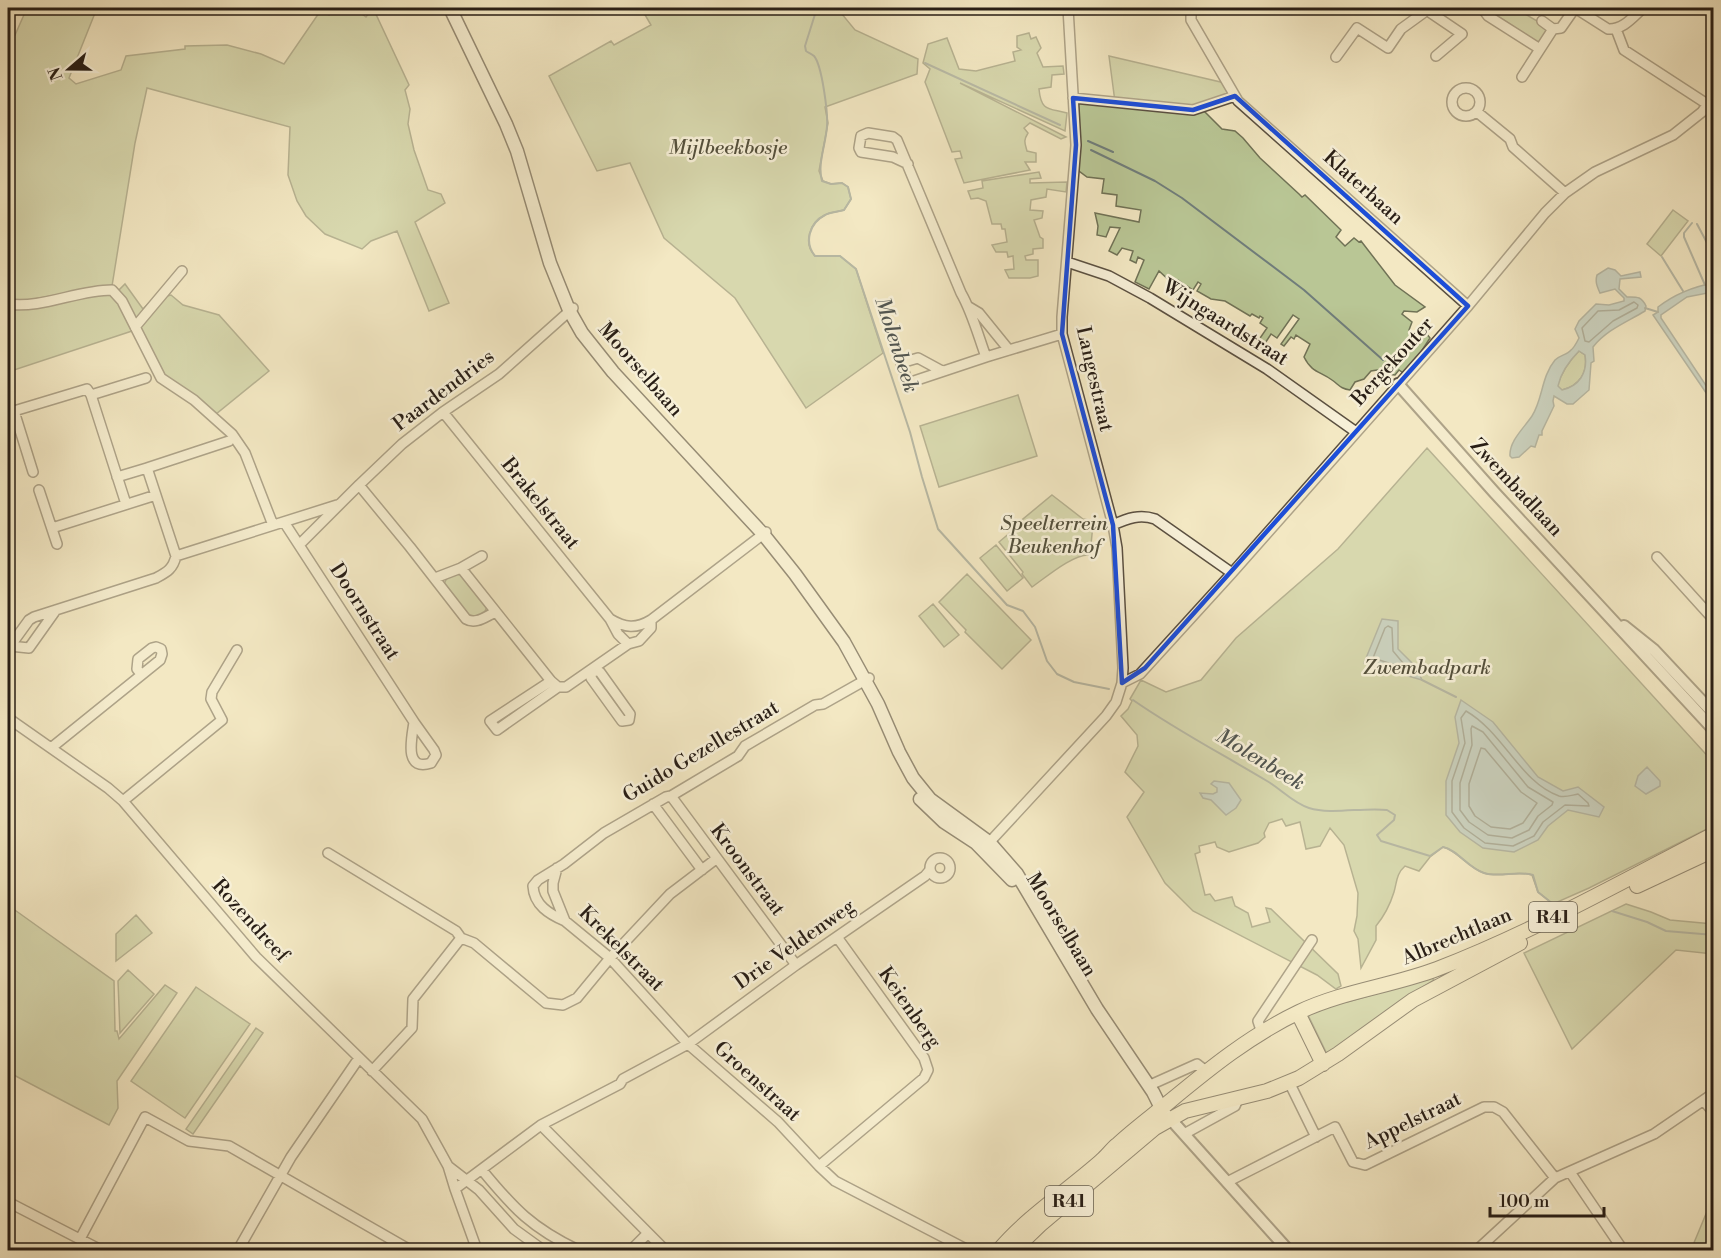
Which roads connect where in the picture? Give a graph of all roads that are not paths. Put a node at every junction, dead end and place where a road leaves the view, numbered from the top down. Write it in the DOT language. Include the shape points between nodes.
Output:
graph roads {
  1 [pos="450,8"];
  2 [pos="1068,8"];
  3 [pos="1191,8"];
  4 [pos="1428,8"];
  5 [pos="1482,8"];
  6 [pos="1643,8"];
  7 [pos="1542,21"];
  8 [pos="1553,29"];
  9 [pos="1616,29"];
  10 [pos="1540,49"];
  11 [pos="1436,56"];
  12 [pos="1336,57"];
  13 [pos="1522,77"];
  14 [pos="1713,95"];
  15 [pos="1235,96"];
  16 [pos="1074,98"];
  17 [pos="1707,104"];
  18 [pos="1477,112"];
  19 [pos="908,164"];
  20 [pos="1564,193"];
  21 [pos="1067,262"];
  22 [pos="182,271"];
  23 [pos="8,304"];
  24 [pos="1468,306"];
  25 [pos="969,307"];
  26 [pos="571,309"];
  27 [pos="135,327"];
  28 [pos="1062,334"];
  29 [pos="1009,350"];
  30 [pos="986,357"];
  31 [pos="942,371"];
  32 [pos="146,378"];
  33 [pos="1402,379"];
  34 [pos="91,395"];
  35 [pos="443,412"];
  36 [pos="1356,432"];
  37 [pos="229,441"];
  38 [pos="147,468"];
  39 [pos="33,472"];
  40 [pos="117,477"];
  41 [pos="358,485"];
  42 [pos="39,490"];
  43 [pos="156,495"];
  44 [pos="126,504"];
  45 [pos="338,505"];
  46 [pos="284,522"];
  47 [pos="273,525"];
  48 [pos="1113,525"];
  49 [pos="52,528"];
  50 [pos="765,533"];
  51 [pos="57,544"];
  52 [pos="299,546"];
  53 [pos="176,556"];
  54 [pos="482,556"];
  55 [pos="1657,557"];
  56 [pos="461,568"];
  57 [pos="1232,573"];
  58 [pos="435,578"];
  59 [pos="56,610"];
  60 [pos="496,612"];
  61 [pos="1609,615"];
  62 [pos="610,619"];
  63 [pos="651,620"];
  64 [pos="1713,620"];
  65 [pos="628,644"];
  66 [pos="9,648"];
  67 [pos="237,650"];
  68 [pos="592,670"];
  69 [pos="1661,674"];
  70 [pos="141,675"];
  71 [pos="867,680"];
  72 [pos="1122,683"];
  73 [pos="555,684"];
  74 [pos="1704,704"];
  75 [pos="1713,714"];
  76 [pos="8,718"];
  77 [pos="414,722"];
  78 [pos="1713,730"];
  79 [pos="51,748"];
  80 [pos="671,796"];
  81 [pos="123,801"];
  82 [pos="653,804"];
  83 [pos="1713,834"];
  84 [pos="985,846"];
  85 [pos="1713,850"];
  86 [pos="328,853"];
  87 [pos="716,859"];
  88 [pos="557,868"];
  89 [pos="702,870"];
  90 [pos="929,873"];
  91 [pos="565,921"];
  92 [pos="837,937"];
  93 [pos="461,938"];
  94 [pos="1312,940"];
  95 [pos="610,958"];
  96 [pos="796,965"];
  97 [pos="1298,1012"];
  98 [pos="1262,1033"];
  99 [pos="688,1044"];
  100 [pos="359,1058"];
  101 [pos="1323,1064"];
  102 [pos="372,1071"];
  103 [pos="1206,1071"];
  104 [pos="1289,1082"];
  105 [pos="1148,1086"];
  106 [pos="1713,1093"];
  107 [pos="1239,1097"];
  108 [pos="1704,1101"];
  109 [pos="1713,1113"];
  110 [pos="1166,1114"];
  111 [pos="541,1125"];
  112 [pos="1184,1134"];
  113 [pos="1316,1137"];
  114 [pos="448,1166"];
  115 [pos="819,1166"];
  116 [pos="482,1170"];
  117 [pos="1570,1172"];
  118 [pos="280,1177"];
  119 [pos="1556,1178"];
  120 [pos="468,1180"];
  121 [pos="1227,1182"];
  122 [pos="455,1188"];
  123 [pos="8,1202"];
  124 [pos="648,1233"];
  125 [pos="80,1239"];
  126 [pos="394,1247"];
  127 [pos="101,1251"];
  128 [pos="238,1251"];
  129 [pos="410,1251"];
  130 [pos="477,1251"];
  131 [pos="543,1251"];
  132 [pos="578,1251"];
  133 [pos="631,1251"];
  134 [pos="665,1251"];
  135 [pos="968,1251"];
  136 [pos="999,1251"];
  137 [pos="1014,1251"];
  138 [pos="1288,1251"];
  139 [pos="1477,1251"];
  140 [pos="1623,1251"];
  1 -- 26 [label="main road, Moorselbaan" via="517,151 550,262"];
  2 -- 16 [label="street, Langestraat"];
  3 -- 15 [label="street, Klaterbaan" via="1191,20"];
  4 -- 11 [label="street" via="1462,34"];
  4 -- 12 [label="street" via="1401,29 1388,48 1356,27"];
  5 -- 10 [label="street" via="1488,16"];
  6 -- 9 [label="street"];
  7 -- 8 [label="street"];
  8 -- 9 [label="street" via="1561,28 1575,8 1608,29"];
  8 -- 10 [label="street"];
  9 -- 17 [label="street" via="1624,50"];
  10 -- 13 [label="street"];
  14 -- 17 [label="street, Bergekouter"];
  15 -- 16 [label="street" via="1193,110"];
  15 -- 24 [label="street, Klaterbaan"];
  16 -- 21 [label="street, Langestraat" via="1076,145"];
  17 -- 20 [label="street, Bergekouter" via="1673,135 1595,172"];
  18 -- 20 [label="street"];
  19 -- 19 [label="street" via="893,137 868,133 861,136 861,152 893,157"];
  19 -- 25 [label="street"];
  20 -- 24 [label="street, Bergekouter"];
  21 -- 28 [label="street, Langestraat"];
  21 -- 36 [label="street, Wijngaardstraat" via="1109,276 1150,298 1267,369"];
  22 -- 27 [label="street"];
  23 -- 27 [label="street" via="112,290"];
  24 -- 33 [label="street, Bergekouter"];
  25 -- 29 [label="street" via="979,313"];
  25 -- 30 [label="street"];
  26 -- 35 [label="street, Paardendries" via="499,374"];
  26 -- 50 [label="main road, Moorselbaan" via="582,333 608,366"];
  27 -- 47 [label="street" via="161,378 194,400 232,435 245,453"];
  28 -- 29 [label="street"];
  28 -- 48 [label="street, Langestraat"];
  29 -- 30 [label="street"];
  30 -- 31 [label="street"];
  32 -- 34 [label="street"];
  33 -- 36 [label="street, Bergekouter"];
  33 -- 61 [label="street, Zwembadlaan" via="1494,492"];
  34 -- 39 [label="street" via="87,389 14,411"];
  34 -- 40 [label="street"];
  35 -- 41 [label="street, Paardendries"];
  35 -- 62 [label="street, Brakelstraat"];
  36 -- 57 [label="street, Bergekouter"];
  37 -- 38 [label="street"];
  38 -- 40 [label="street"];
  38 -- 43 [label="street"];
  40 -- 44 [label="street"];
  41 -- 45 [label="street, Paardendries"];
  41 -- 58 [label="street"];
  42 -- 49 [label="street"];
  43 -- 44 [label="street"];
  43 -- 53 [label="street"];
  44 -- 49 [label="street"];
  45 -- 46 [label="street, Paardendries"];
  45 -- 52 [label="street, Paardendries"];
  46 -- 47 [label="street, Paardendries"];
  46 -- 52 [label="street, Doornstraat"];
  47 -- 53 [label="street, Paardendries"];
  48 -- 57 [label="street" via="1128,518 1155,519"];
  48 -- 72 [label="street, Langestraat"];
  49 -- 51 [label="street"];
  50 -- 63 [label="street"];
  50 -- 71 [label="main road, Moorselbaan" via="827,617"];
  52 -- 77 [label="street, Doornstraat"];
  53 -- 59 [label="street" via="169,571 156,578"];
  54 -- 56 [label="street"];
  55 -- 64 [label="street"];
  56 -- 58 [label="street"];
  56 -- 60 [label="street"];
  57 -- 72 [label="street, Bergekouter" via="1140,674"];
  58 -- 60 [label="street" via="471,622"];
  59 -- 66 [label="street" via="29,620"];
  59 -- 66 [label="street" via="29,648"];
  60 -- 73 [label="street"];
  61 -- 69 [label="street, Zwembadlaan"];
  61 -- 74 [label="street, Zwembadlaan" via="1654,650"];
  62 -- 63 [label="street" via="629,627"];
  62 -- 65 [label="street, Brakelstraat"];
  63 -- 65 [label="street" via="647,635"];
  65 -- 68 [label="street"];
  67 -- 81 [label="street" via="212,692 211,699 222,720"];
  68 -- 68 [label="street" via="591,678 622,721 629,720 630,714 600,672"];
  68 -- 73 [label="street" via="566,687"];
  69 -- 74 [label="street" via="1666,669"];
  69 -- 78 [label="street, Zwembadlaan"];
  70 -- 79 [label="street"];
  71 -- 80 [label="street, Guido Gezellestraat" via="745,746 738,756"];
  71 -- 84 [label="main road, Moorselbaan" via="876,705 922,790"];
  72 -- 84 [label="street" via="1106,716"];
  73 -- 73 [label="street" via="490,721 497,730"];
  74 -- 75 [label="street, Zwembadlaan"];
  76 -- 79 [label="street, Rozendreef"];
  79 -- 81 [label="street, Rozendreef"];
  80 -- 82 [label="street, Guido Gezellestraat"];
  80 -- 87 [label="street, Kroonstraat"];
  81 -- 100 [label="street, Rozendreef" via="256,957"];
  82 -- 88 [label="street, Guido Gezellestraat" via="604,833"];
  82 -- 89 [label="street, Kroonstraat"];
  83 -- 97 [label="main road, Albrechtlaan / R41" via="1644,872 1438,969"];
  84 -- 105 [label="main road, Moorselbaan" via="1017,874"];
  84 -- 110 [label="main road, Moorselbaan" via="1011,878 1113,1047 1150,1101"];
  85 -- 101 [label="main road, Albrechtlaan / R41" via="1435,987"];
  86 -- 93 [label="street" via="456,931"];
  87 -- 89 [label="street"];
  87 -- 96 [label="street, Kroonstraat"];
  88 -- 91 [label="street, Krekelstraat" via="553,891"];
  88 -- 91 [label="street, Guido Gezellestraat" via="538,880 534,891 540,904"];
  89 -- 95 [label="street" via="670,894"];
  90 -- 92 [label="street, Drie Veldenweg"];
  91 -- 95 [label="street, Krekelstraat"];
  92 -- 96 [label="street, Drie Veldenweg"];
  92 -- 115 [label="street, Keienberg" via="924,1058 928,1070 924,1078"];
  93 -- 95 [label="street" via="474,943 546,1003 563,1005 577,998"];
  93 -- 102 [label="street" via="413,999 412,1028"];
  94 -- 98 [label="street" via="1258,1022"];
  95 -- 99 [label="street, Krekelstraat"];
  96 -- 99 [label="street, Drie Veldenweg"];
  97 -- 98 [label="main road, R41"];
  97 -- 101 [label="main road"];
  98 -- 103 [label="main road, R41"];
  99 -- 111 [label="street, Groenstraat"];
  99 -- 115 [label="street, Groenstraat" via="772,1115"];
  100 -- 102 [label="street, Rozendreef"];
  100 -- 118 [label="street"];
  101 -- 104 [label="main road, R41"];
  102 -- 114 [label="street, Rozendreef" via="422,1119"];
  103 -- 105 [label="street" via="1197,1064"];
  103 -- 110 [label="main road, R41"];
  104 -- 107 [label="main road, R41"];
  104 -- 113 [label="street"];
  105 -- 110 [label="main road, Moorselbaan"];
  106 -- 108 [label="street"];
  107 -- 110 [label="main road, R41"];
  107 -- 112 [label="street" via="1235,1106"];
  108 -- 109 [label="street"];
  108 -- 117 [label="street" via="1654,1134"];
  110 -- 112 [label="street, Moorselbaan"];
  110 -- 136 [label="main road, R41" via="1116,1146 1032,1217"];
  110 -- 137 [label="main road, R41" via="1155,1128"];
  111 -- 116 [label="street, Groenstraat"];
  111 -- 124 [label="street"];
  112 -- 121 [label="street, Moorselbaan"];
  113 -- 119 [label="street, Appelstraat" via="1335,1127 1353,1162 1365,1165 1484,1107 1494,1107 1503,1112"];
  113 -- 121 [label="street, Appelstraat"];
  114 -- 120 [label="street, Rozendreef"];
  114 -- 122 [label="street, Rozendreef"];
  115 -- 135 [label="street, Groenstraat" via="835,1181"];
  116 -- 120 [label="street, Groenstraat"];
  116 -- 132 [label="street" via="520,1214 546,1235"];
  117 -- 119 [label="street"];
  117 -- 140 [label="street"];
  118 -- 125 [label="street" via="229,1146 189,1141 145,1117"];
  118 -- 126 [label="street" via="324,1200"];
  118 -- 128 [label="street"];
  119 -- 139 [label="street"];
  120 -- 122 [label="street, Groenstraat"];
  120 -- 131 [label="street, Rozendreef" via="514,1229"];
  121 -- 138 [label="street, Moorselbaan"];
  122 -- 130 [label="street"];
  123 -- 125 [label="street"];
  124 -- 133 [label="street"];
  124 -- 134 [label="street"];
  125 -- 127 [label="street"];
  126 -- 129 [label="street"];
}
